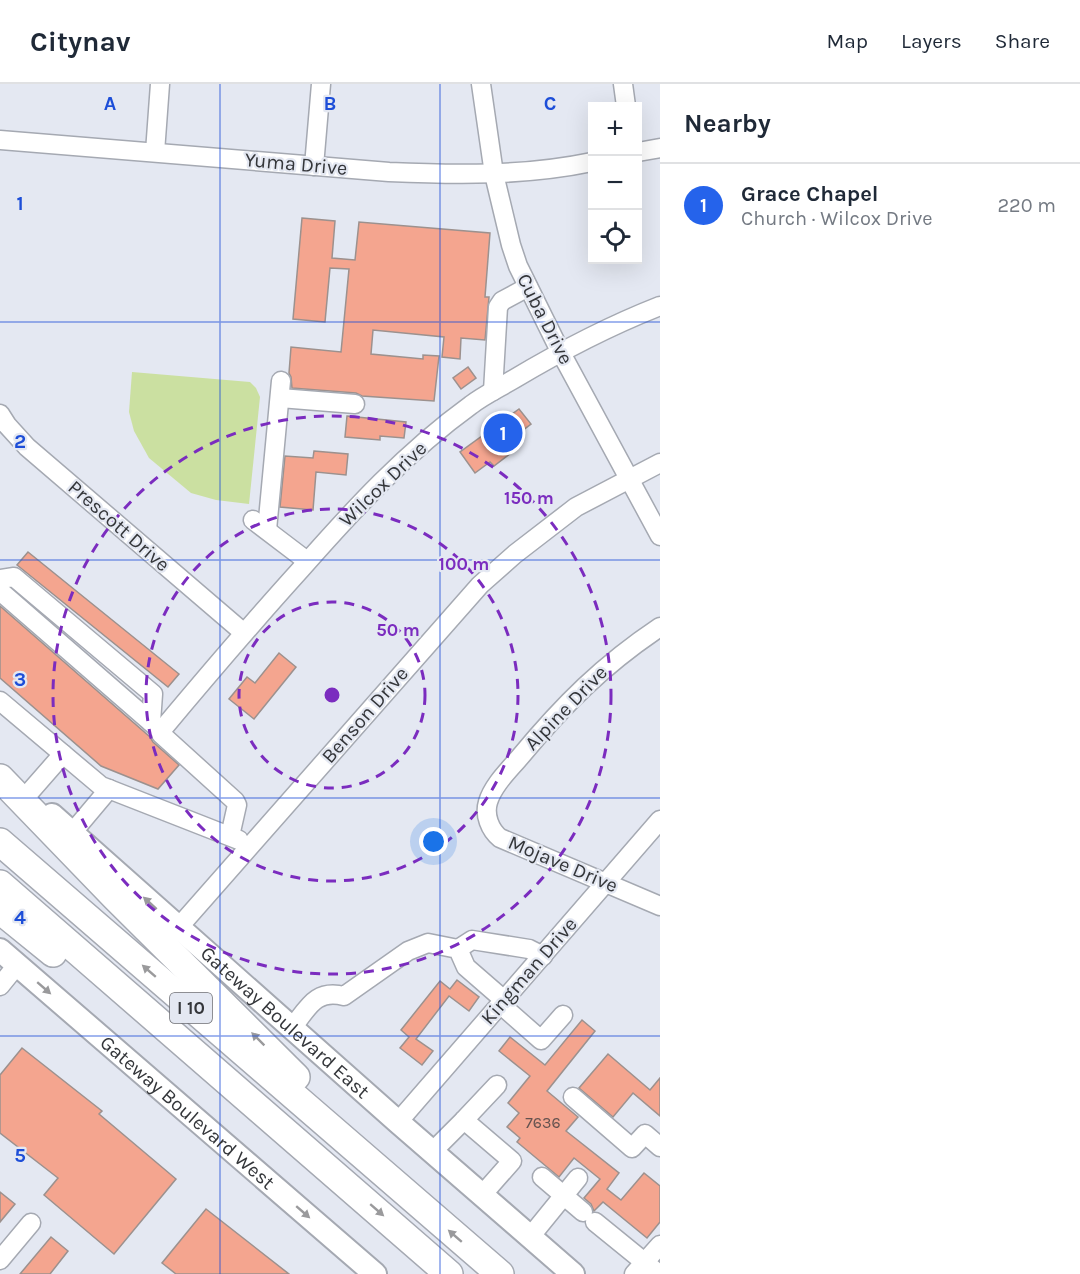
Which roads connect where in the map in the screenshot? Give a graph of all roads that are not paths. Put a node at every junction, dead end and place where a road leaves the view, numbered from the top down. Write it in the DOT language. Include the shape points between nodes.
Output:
graph roads {
  1 [pos="160,84"];
  2 [pos="321,84"];
  3 [pos="481,84"];
  4 [pos="623,84"];
  5 [pos="625,102"];
  6 [pos="0,140"];
  7 [pos="660,148"];
  8 [pos="642,151"];
  9 [pos="155,152"];
  10 [pos="588,163"];
  11 [pos="314,166"];
  12 [pos="494,174"];
  13 [pos="528,287"];
  14 [pos="660,306"];
  15 [pos="560,351"];
  16 [pos="493,392"];
  17 [pos="354,404"];
  18 [pos="0,414"];
  19 [pos="660,463"];
  20 [pos="629,478"];
  21 [pos="660,536"];
  22 [pos="307,561"];
  23 [pos="0,579"];
  24 [pos="0,591"];
  25 [pos="660,627"];
  26 [pos="244,633"];
  27 [pos="0,701"];
  28 [pos="156,726"];
  29 [pos="63,754"];
  30 [pos="0,769"];
  31 [pos="0,778"];
  32 [pos="109,789"];
  33 [pos="27,794"];
  34 [pos="487,804"];
  35 [pos="660,820"];
  36 [pos="72,833"];
  37 [pos="230,836"];
  38 [pos="0,842"];
  39 [pos="251,845"];
  40 [pos="607,883"];
  41 [pos="0,884"];
  42 [pos="660,906"];
  43 [pos="0,910"];
  44 [pos="178,928"];
  45 [pos="458,949"];
  46 [pos="0,950"];
  47 [pos="543,956"];
  48 [pos="17,965"];
  49 [pos="0,986"];
  50 [pos="502,1002"];
  51 [pos="563,1015"];
  52 [pos="292,1028"];
  53 [pos="497,1085"];
  54 [pos="573,1097"];
  55 [pos="270,1116"];
  56 [pos="464,1120"];
  57 [pos="398,1122"];
  58 [pos="660,1146"];
  59 [pos="432,1152"];
  60 [pos="383,1174"];
  61 [pos="542,1178"];
  62 [pos="578,1178"];
  63 [pos="482,1195"];
  64 [pos="564,1196"];
  65 [pos="31,1223"];
  66 [pos="530,1237"];
  67 [pos="660,1245"];
  68 [pos="0,1260"];
  69 [pos="640,1268"];
  70 [pos="375,1274"];
  71 [pos="449,1274"];
  72 [pos="500,1274"];
  73 [pos="573,1274"];
  74 [pos="659,1274"];
  1 -- 9 [label="street"];
  2 -- 11 [label="street"];
  3 -- 12 [label="street, Cuba Drive"];
  4 -- 5 [label="street"];
  6 -- 9 [label="street, Yuma Drive"];
  7 -- 8 [label="street"];
  9 -- 11 [label="street, Yuma Drive"];
  10 -- 12 [label="street, Yuma Drive"];
  11 -- 12 [label="street, Yuma Drive"];
  12 -- 13 [label="street, Cuba Drive" via="511,245"];
  13 -- 15 [label="street, Cuba Drive"];
  13 -- 16 [label="street" via="498,307"];
  14 -- 15 [label="street, Wilcox Drive"];
  15 -- 16 [label="street, Wilcox Drive"];
  15 -- 20 [label="street, Cuba Drive"];
  16 -- 22 [label="street, Wilcox Drive" via="472,404 393,469"];
  17 -- 22 [label="street" via="280,389 260,525"];
  18 -- 26 [label="street, Prescott Drive" via="27,447"];
  19 -- 20 [label="street, Benson Drive"];
  20 -- 21 [label="street, Cuba Drive"];
  20 -- 39 [label="street, Benson Drive" via="576,507 480,585"];
  22 -- 26 [label="street, Wilcox Drive"];
  23 -- 28 [label="street" via="14,577 153,694"];
  24 -- 28 [label="street"];
  25 -- 34 [label="street, Alpine Drive" via="617,657 574,696 513,765"];
  26 -- 28 [label="street, Wilcox Drive"];
  27 -- 29 [label="street"];
  28 -- 37 [label="street" via="237,805"];
  29 -- 32 [label="street"];
  29 -- 33 [label="street"];
  30 -- 33 [label="main road, Gateway Boulevard East"];
  60 -- 31 [label="highway, one-way" via="319,1099"];
  32 -- 36 [label="street"];
  32 -- 37 [label="street"];
  33 -- 36 [label="main road, Gateway Boulevard East"];
  34 -- 40 [label="street, Mojave Drive" via="489,826 500,838"];
  35 -- 40 [label="street, Kingman Drive"];
  44 -- 36 [label="main road, Gateway Boulevard East, one-way"];
  37 -- 39 [label="street"];
  60 -- 38 [label="highway, I 10, one-way"];
  39 -- 44 [label="street, Benson Drive"];
  40 -- 42 [label="street, Mojave Drive"];
  40 -- 47 [label="street, Kingman Drive"];
  41 -- 55 [label="highway, I 10"];
  43 -- 55 [label="highway" via="189,1066"];
  44 -- 52 [label="main road, Gateway Boulevard East"];
  45 -- 47 [label="street" via="472,940"];
  45 -- 50 [label="street" via="466,967"];
  45 -- 52 [label="street" via="428,943 408,951 344,996 318,996"];
  46 -- 48 [label="main road, Gateway Boulevard West"];
  47 -- 50 [label="street, Kingman Drive"];
  48 -- 49 [label="street"];
  48 -- 70 [label="main road, Gateway Boulevard West, one-way"];
  50 -- 51 [label="street" via="541,1040"];
  50 -- 57 [label="street, Kingman Drive"];
  52 -- 57 [label="main road, Gateway Boulevard East"];
  53 -- 56 [label="street"];
  54 -- 58 [label="street" via="632,1148 645,1134"];
  55 -- 71 [label="highway, I 10, one-way"];
  56 -- 59 [label="street"];
  56 -- 63 [label="street" via="512,1161"];
  57 -- 59 [label="main road, Gateway Boulevard East"];
  59 -- 63 [label="main road, Gateway Boulevard East"];
  72 -- 60 [label="highway, I 10, one-way"];
  61 -- 64 [label="street"];
  62 -- 64 [label="street"];
  63 -- 66 [label="main road, Gateway Boulevard East"];
  64 -- 66 [label="street"];
  64 -- 69 [label="street"];
  65 -- 68 [label="street"];
  66 -- 73 [label="main road, Gateway Boulevard East"];
  67 -- 69 [label="street"];
  69 -- 74 [label="street"];
}
